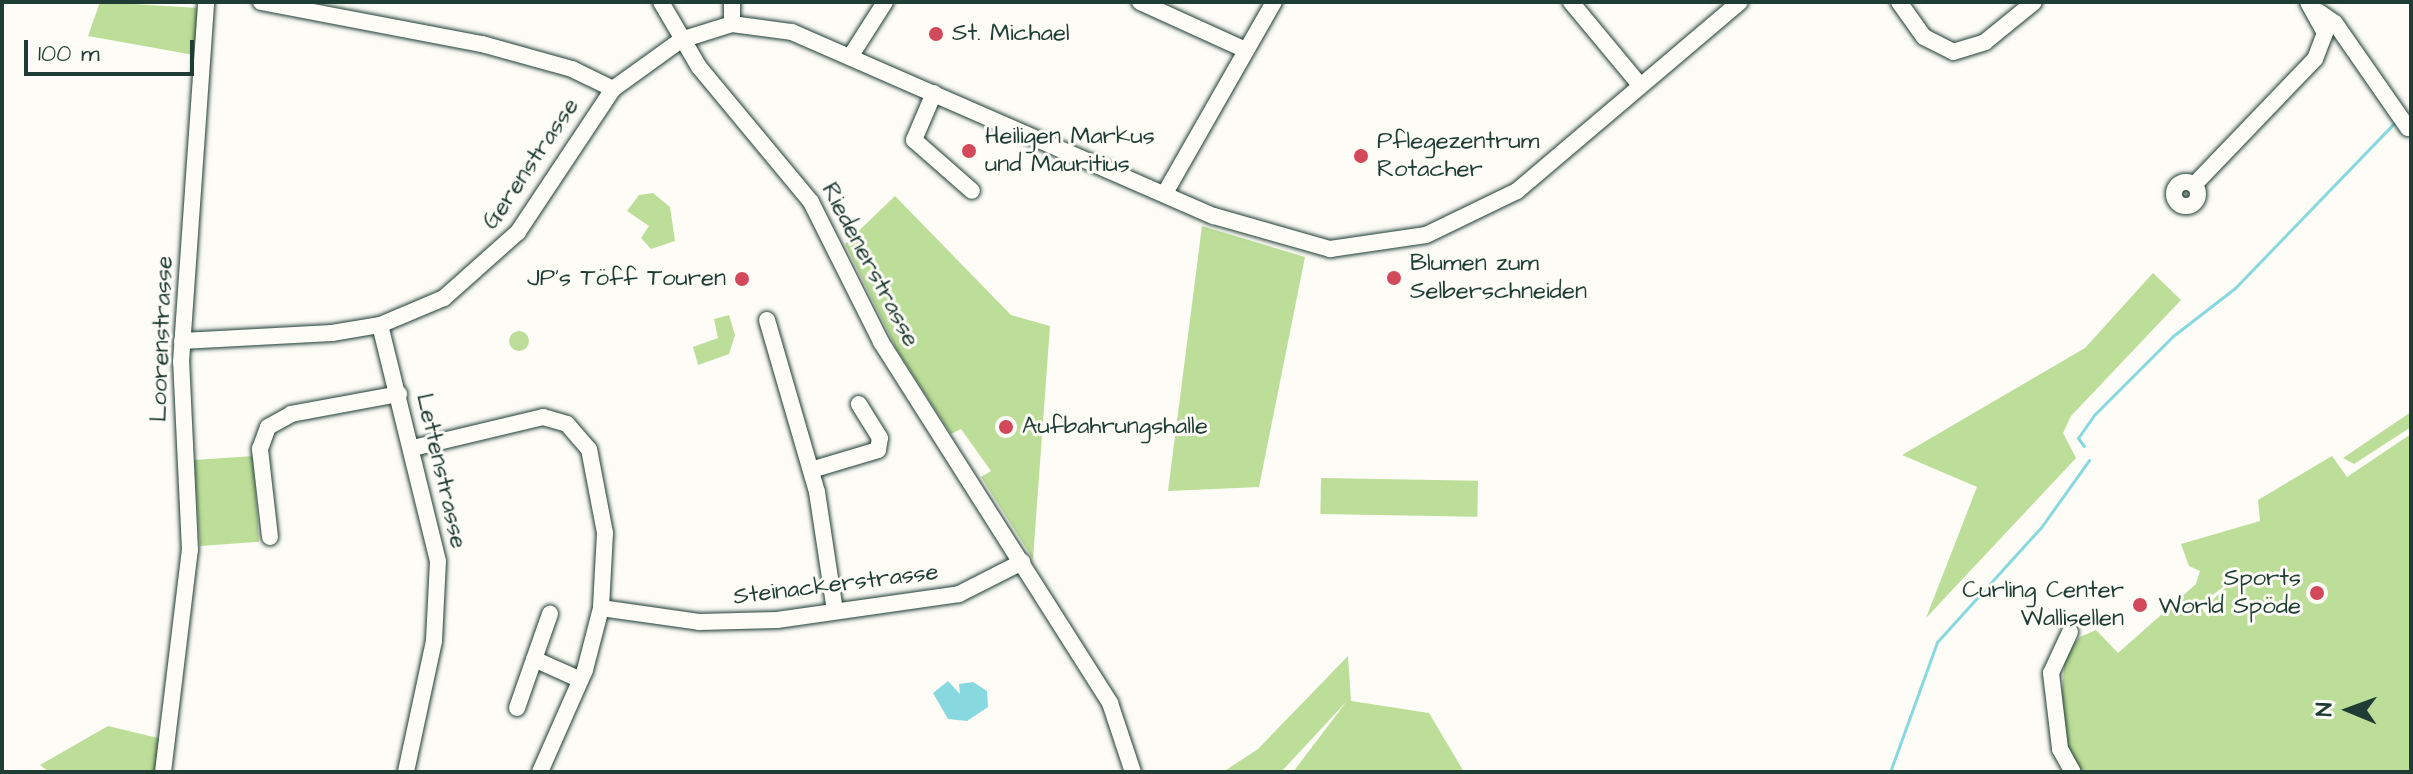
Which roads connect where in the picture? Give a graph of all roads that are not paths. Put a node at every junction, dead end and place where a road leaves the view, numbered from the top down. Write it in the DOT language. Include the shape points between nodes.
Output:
graph roads {
  1 [pos="206,2"];
  2 [pos="261,2"];
  3 [pos="661,2"];
  4 [pos="732,2"];
  5 [pos="885,2"];
  6 [pos="1140,2"];
  7 [pos="1274,2"];
  8 [pos="1571,2"];
  9 [pos="1740,2"];
  10 [pos="1899,2"];
  11 [pos="2034,2"];
  12 [pos="2314,7"];
  13 [pos="732,24"];
  14 [pos="681,40"];
  15 [pos="1246,50"];
  16 [pos="850,57"];
  17 [pos="1640,85"];
  18 [pos="613,89"];
  19 [pos="934,93"];
  20 [pos="2403,121"];
  21 [pos="2177,187"];
  22 [pos="972,191"];
  23 [pos="1165,193"];
  24 [pos="767,320"];
  25 [pos="380,325"];
  26 [pos="182,341"];
  27 [pos="399,394"];
  28 [pos="859,404"];
  29 [pos="413,448"];
  30 [pos="811,470"];
  31 [pos="270,537"];
  32 [pos="1022,562"];
  33 [pos="601,608"];
  34 [pos="835,611"];
  35 [pos="550,614"];
  36 [pos="2070,632"];
  37 [pos="534,659"];
  38 [pos="581,680"];
  39 [pos="517,708"];
  40 [pos="163,772"];
  41 [pos="406,772"];
  42 [pos="540,772"];
  43 [pos="1133,772"];
  44 [pos="2073,772"];
  1 -- 26 [label="street, Loorenstrasse"];
  2 -- 18 [label="street" via="482,44 572,69"];
  3 -- 14 [label="street, Riedenerstrasse"];
  4 -- 13 [label="street"];
  5 -- 16 [label="street"];
  6 -- 15 [label="street"];
  7 -- 15 [label="street"];
  8 -- 17 [label="street"];
  9 -- 17 [label="street"];
  10 -- 11 [label="street" via="1924,37 1953,52 1985,42"];
  12 -- 20 [label="street" via="2335,23"];
  12 -- 21 [label="street" via="2325,33 2315,59 2194,194 2178,202"];
  13 -- 14 [label="street, Gerenstrasse"];
  13 -- 16 [label="street" via="781,28"];
  14 -- 18 [label="street, Gerenstrasse"];
  14 -- 32 [label="street, Riedenerstrasse" via="800,183 881,342"];
  15 -- 23 [label="street"];
  16 -- 19 [label="street"];
  17 -- 23 [label="street" via="1517,191 1469,219 1404,242 1347,247 1296,242"];
  18 -- 25 [label="street, Gerenstrasse" via="496,258 444,298"];
  19 -- 22 [label="street" via="914,140"];
  19 -- 23 [label="street"];
  24 -- 30 [label="street"];
  25 -- 26 [label="street, Gerenstrasse"];
  25 -- 27 [label="street, Lettenstrasse"];
  26 -- 40 [label="street, Loorenstrasse" via="190,550"];
  27 -- 29 [label="street, Lettenstrasse"];
  27 -- 31 [label="street" via="291,414 268,427 260,449"];
  28 -- 30 [label="street" via="880,438 878,450"];
  29 -- 33 [label="street" via="534,418 572,428 589,449 600,494"];
  29 -- 41 [label="street, Lettenstrasse" via="439,588"];
  30 -- 34 [label="street"];
  32 -- 34 [label="street, Steinackerstrasse" via="968,592"];
  32 -- 43 [label="street, Riedenerstrasse" via="1110,703"];
  33 -- 34 [label="street, Steinackerstrasse" via="719,623"];
  33 -- 38 [label="street"];
  35 -- 37 [label="street"];
  36 -- 44 [label="street" via="2051,673 2060,749"];
  37 -- 38 [label="street"];
  37 -- 39 [label="street"];
  38 -- 42 [label="street"];
}
